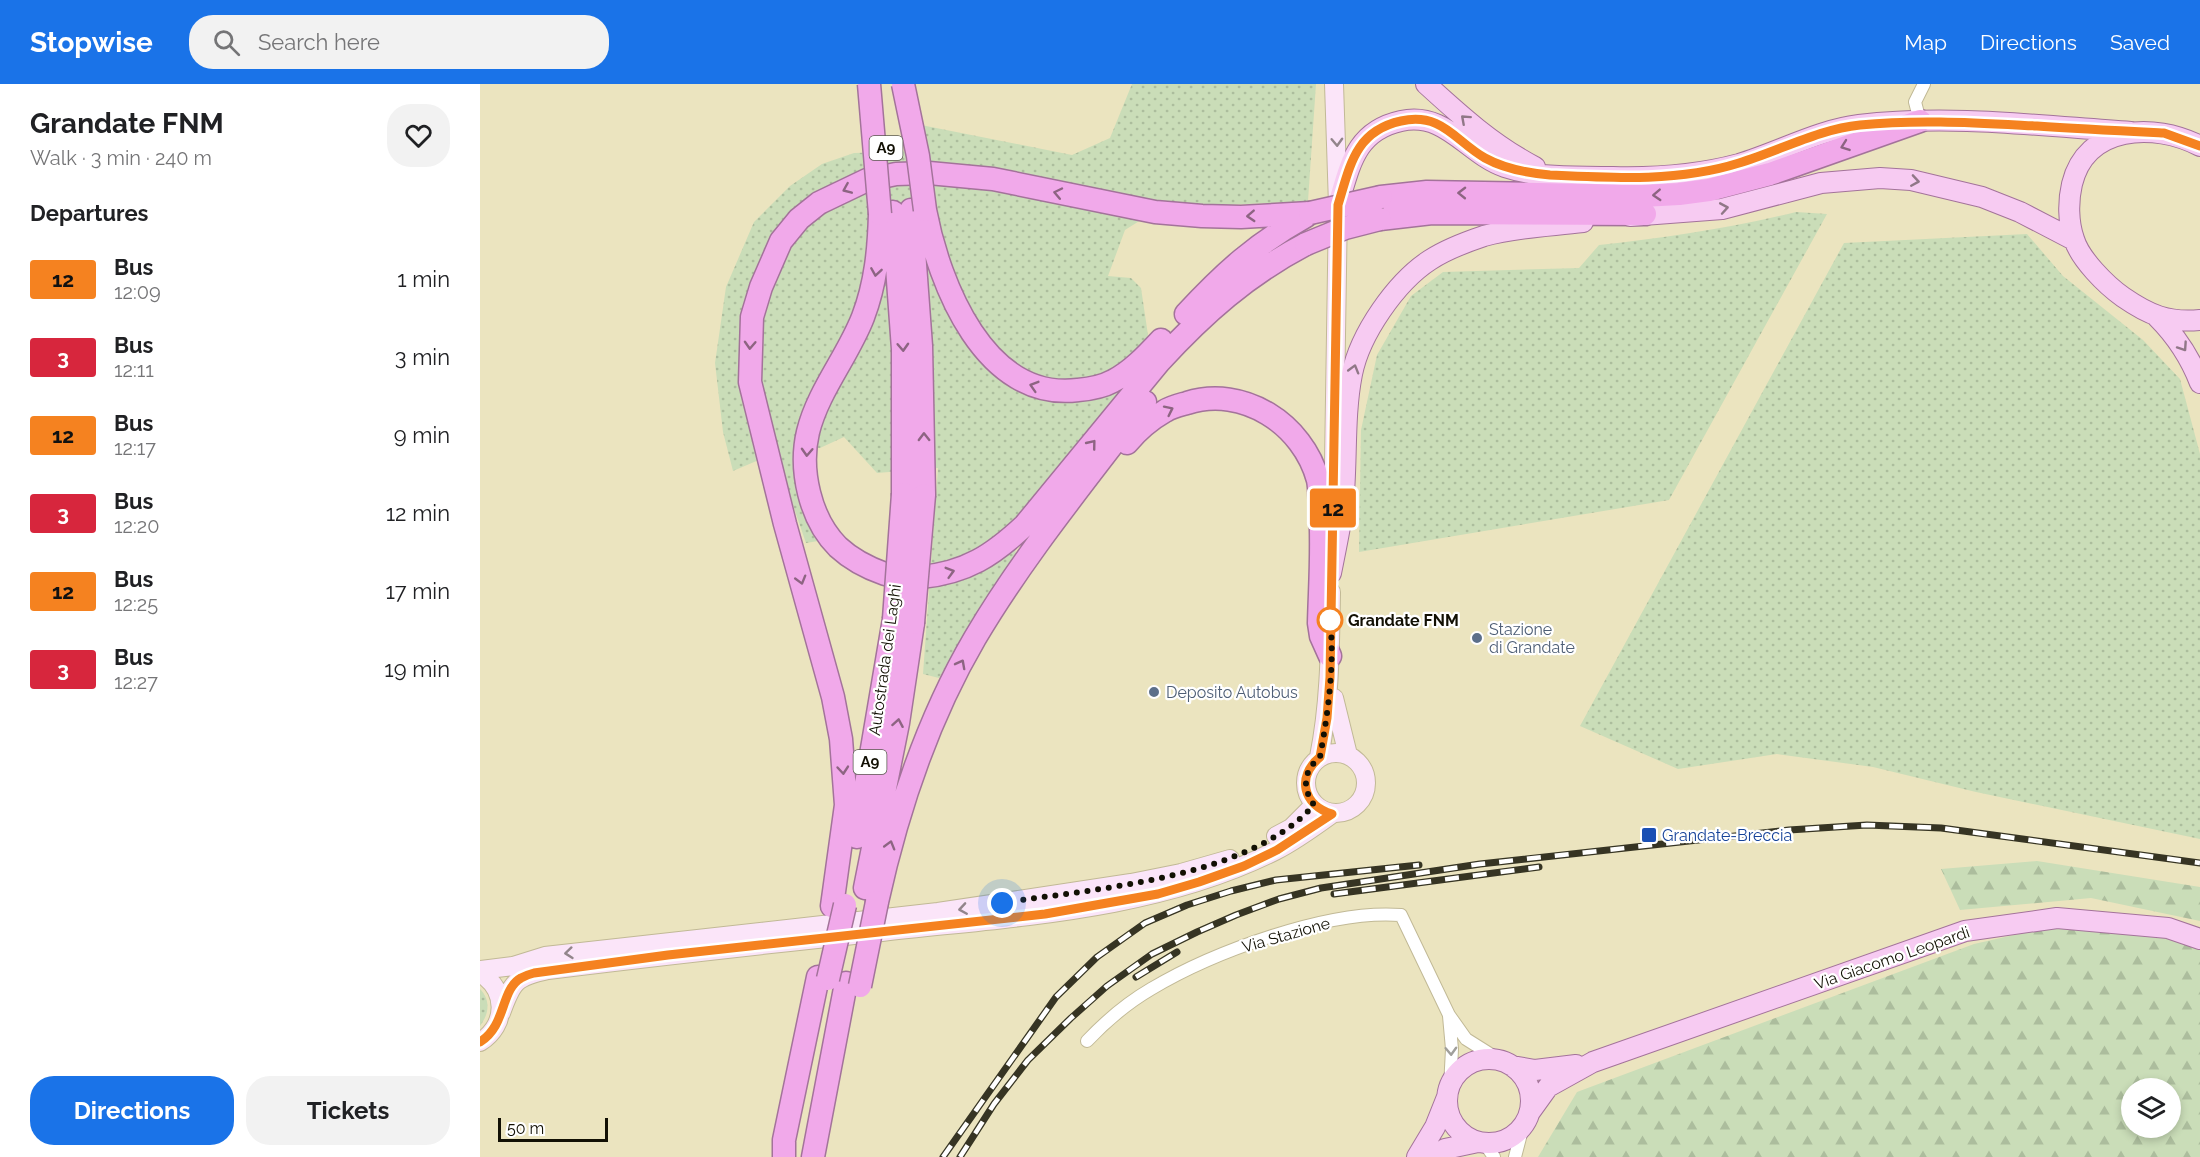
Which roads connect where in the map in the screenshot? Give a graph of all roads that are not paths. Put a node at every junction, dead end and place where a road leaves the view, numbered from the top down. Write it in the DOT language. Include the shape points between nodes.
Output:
graph roads {
  1 [pos="869,84"];
  2 [pos="876,84"];
  3 [pos="895,84"];
  4 [pos="903,84"];
  5 [pos="1334,84"];
  6 [pos="1426,84"];
  7 [pos="1924,84"];
  8 [pos="1920,121"];
  9 [pos="2131,132"];
  10 [pos="2200,133"];
  11 [pos="2180,137"];
  12 [pos="2200,146"];
  13 [pos="1548,174"];
  14 [pos="1338,205"];
  15 [pos="1380,208"];
  16 [pos="903,211"];
  17 [pos="1310,213"];
  18 [pos="1645,214"];
  19 [pos="2074,240"];
  20 [pos="1245,281"];
  21 [pos="2157,317"];
  22 [pos="2200,320"];
  23 [pos="2200,383"];
  24 [pos="1028,557"];
  25 [pos="1331,573"];
  26 [pos="1330,667"];
  27 [pos="1348,755"];
  28 [pos="1320,757"];
  29 [pos="1314,805"];
  30 [pos="1332,814"];
  31 [pos="854,904"];
  32 [pos="2200,939"];
  33 [pos="480,972"];
  34 [pos="838,981"];
  35 [pos="501,1013"];
  36 [pos="1449,1015"];
  37 [pos="1087,1041"];
  38 [pos="480,1042"];
  39 [pos="1593,1062"];
  40 [pos="1507,1063"];
  41 [pos="1448,1092"];
  42 [pos="1527,1119"];
  43 [pos="1486,1148"];
  44 [pos="783,1157"];
  45 [pos="788,1157"];
  46 [pos="813,1157"];
  47 [pos="824,1157"];
  48 [pos="1417,1157"];
  49 [pos="1432,1157"];
  50 [pos="1515,1157"];
  1 -- 16 [label="highway, bridge"];
  2 -- 16 [label="highway, Autostrada dei Laghi / A9" via="886,148"];
  3 -- 16 [label="highway, Autostrada dei Laghi / A9" via="905,146"];
  4 -- 16 [label="highway, bridge" via="918,156"];
  5 -- 14 [label="street, one-way"];
  13 -- 6 [label="main road, one-way" via="1483,135"];
  7 -- 8 [label="street" via="1915,102"];
  8 -- 9 [label="main road"];
  8 -- 13 [label="main road" via="1858,125 1738,164 1675,175"];
  8 -- 15 [label="highway, one-way" via="1770,174 1689,193 1642,196 1427,192"];
  9 -- 11 [label="main road"];
  9 -- 19 [label="main road" via="2095,146 2074,176 2069,197"];
  10 -- 11 [label="main road"];
  11 -- 12 [label="main road"];
  13 -- 14 [label="main road" via="1503,167 1473,150 1447,128 1420,119 1403,120 1370,134 1360,145"];
  14 -- 25 [label="street"];
  15 -- 17 [label="highway, bridge"];
  15 -- 18 [label="highway" via="1432,213"];
  15 -- 20 [label="highway, bridge" via="1280,258"];
  17 -- 16 [label="highway, one-way" via="1263,241 1231,267 1129,371 1092,389 1068,392 1031,387 992,358 959,310 932,242"];
  16 -- 20 [label="highway, one-way" via="879,247 873,286 851,347 808,432 806,471 812,503 837,546 869,568 891,576 943,575 966,568 1008,541 1159,362"];
  16 -- 31 [label="highway, Autostrada dei Laghi / A9, bridge" via="921,346 914,495 904,621"];
  17 -- 31 [label="highway, one-way" via="1232,217 1155,212 993,178 896,174 867,180 819,202 781,242 760,287 752,317 750,382 833,697 841,739"];
  18 -- 19 [label="main road, one-way" via="1722,209 1821,183 1880,178 1920,182 1982,197"];
  25 -- 18 [label="main road, one-way" via="1342,514 1352,372 1366,334 1405,282 1456,246 1486,236"];
  19 -- 21 [label="main road" via="2100,278"];
  20 -- 24 [label="highway" via="1147,398"];
  21 -- 22 [label="main road"];
  21 -- 23 [label="main road, one-way" via="2191,359"];
  24 -- 26 [label="highway, one-way" via="1042,548 1136,433 1159,415 1199,399 1237,401 1277,418 1303,445 1318,481 1322,533 1319,623"];
  31 -- 24 [label="highway, one-way" via="889,847 926,737 975,638"];
  25 -- 26 [label="street"];
  26 -- 27 [label="street"];
  26 -- 28 [label="street"];
  27 -- 28 [label="street" via="1328,753"];
  27 -- 30 [label="street" via="1361,766 1366,790 1354,807"];
  28 -- 29 [label="street" via="1312,763 1305,780 1305,789"];
  29 -- 30 [label="street"];
  29 -- 33 [label="street, one-way" via="1291,828 1239,856 1181,873 938,912 545,956"];
  30 -- 35 [label="street" via="1277,850 1244,866 1158,894 1045,914 548,970 519,979"];
  31 -- 34 [label="highway, Autostrada dei Laghi / A9, bridge"];
  31 -- 34 [label="highway, bridge"];
  32 -- 39 [label="main road, Via Giacomo Leopardi" via="2168,928 2057,918 1965,931"];
  33 -- 35 [label="street" via="497,988"];
  34 -- 44 [label="highway" via="784,1140"];
  34 -- 45 [label="highway, Autostrada dei Laghi / A9"];
  34 -- 46 [label="highway, Autostrada dei Laghi / A9"];
  34 -- 47 [label="highway"];
  35 -- 38 [label="street" via="497,1026"];
  36 -- 37 [label="street, Via Stazione" via="1401,915 1366,914 1274,936 1209,961 1143,994"];
  36 -- 40 [label="street, Via Stazione" via="1466,1039"];
  36 -- 41 [label="street, Via Stazione, one-way" via="1452,1049"];
  39 -- 40 [label="main road, Via Giacomo Leopardi" via="1535,1070"];
  39 -- 42 [label="main road, Via Giacomo Leopardi" via="1548,1087"];
  40 -- 41 [label="main road, Via Giacomo Leopardi" via="1486,1059 1473,1062 1461,1070"];
  40 -- 42 [label="main road" via="1527,1081 1531,1097"];
  41 -- 43 [label="main road" via="1450,1118 1468,1138"];
  41 -- 48 [label="main road, Via Giacomo Leopardi" via="1435,1127"];
  42 -- 43 [label="main road, Via Giacomo Leopardi" via="1515,1135"];
  42 -- 50 [label="street"];
  43 -- 49 [label="main road, Via Giacomo Leopardi" via="1445,1149"];
}
